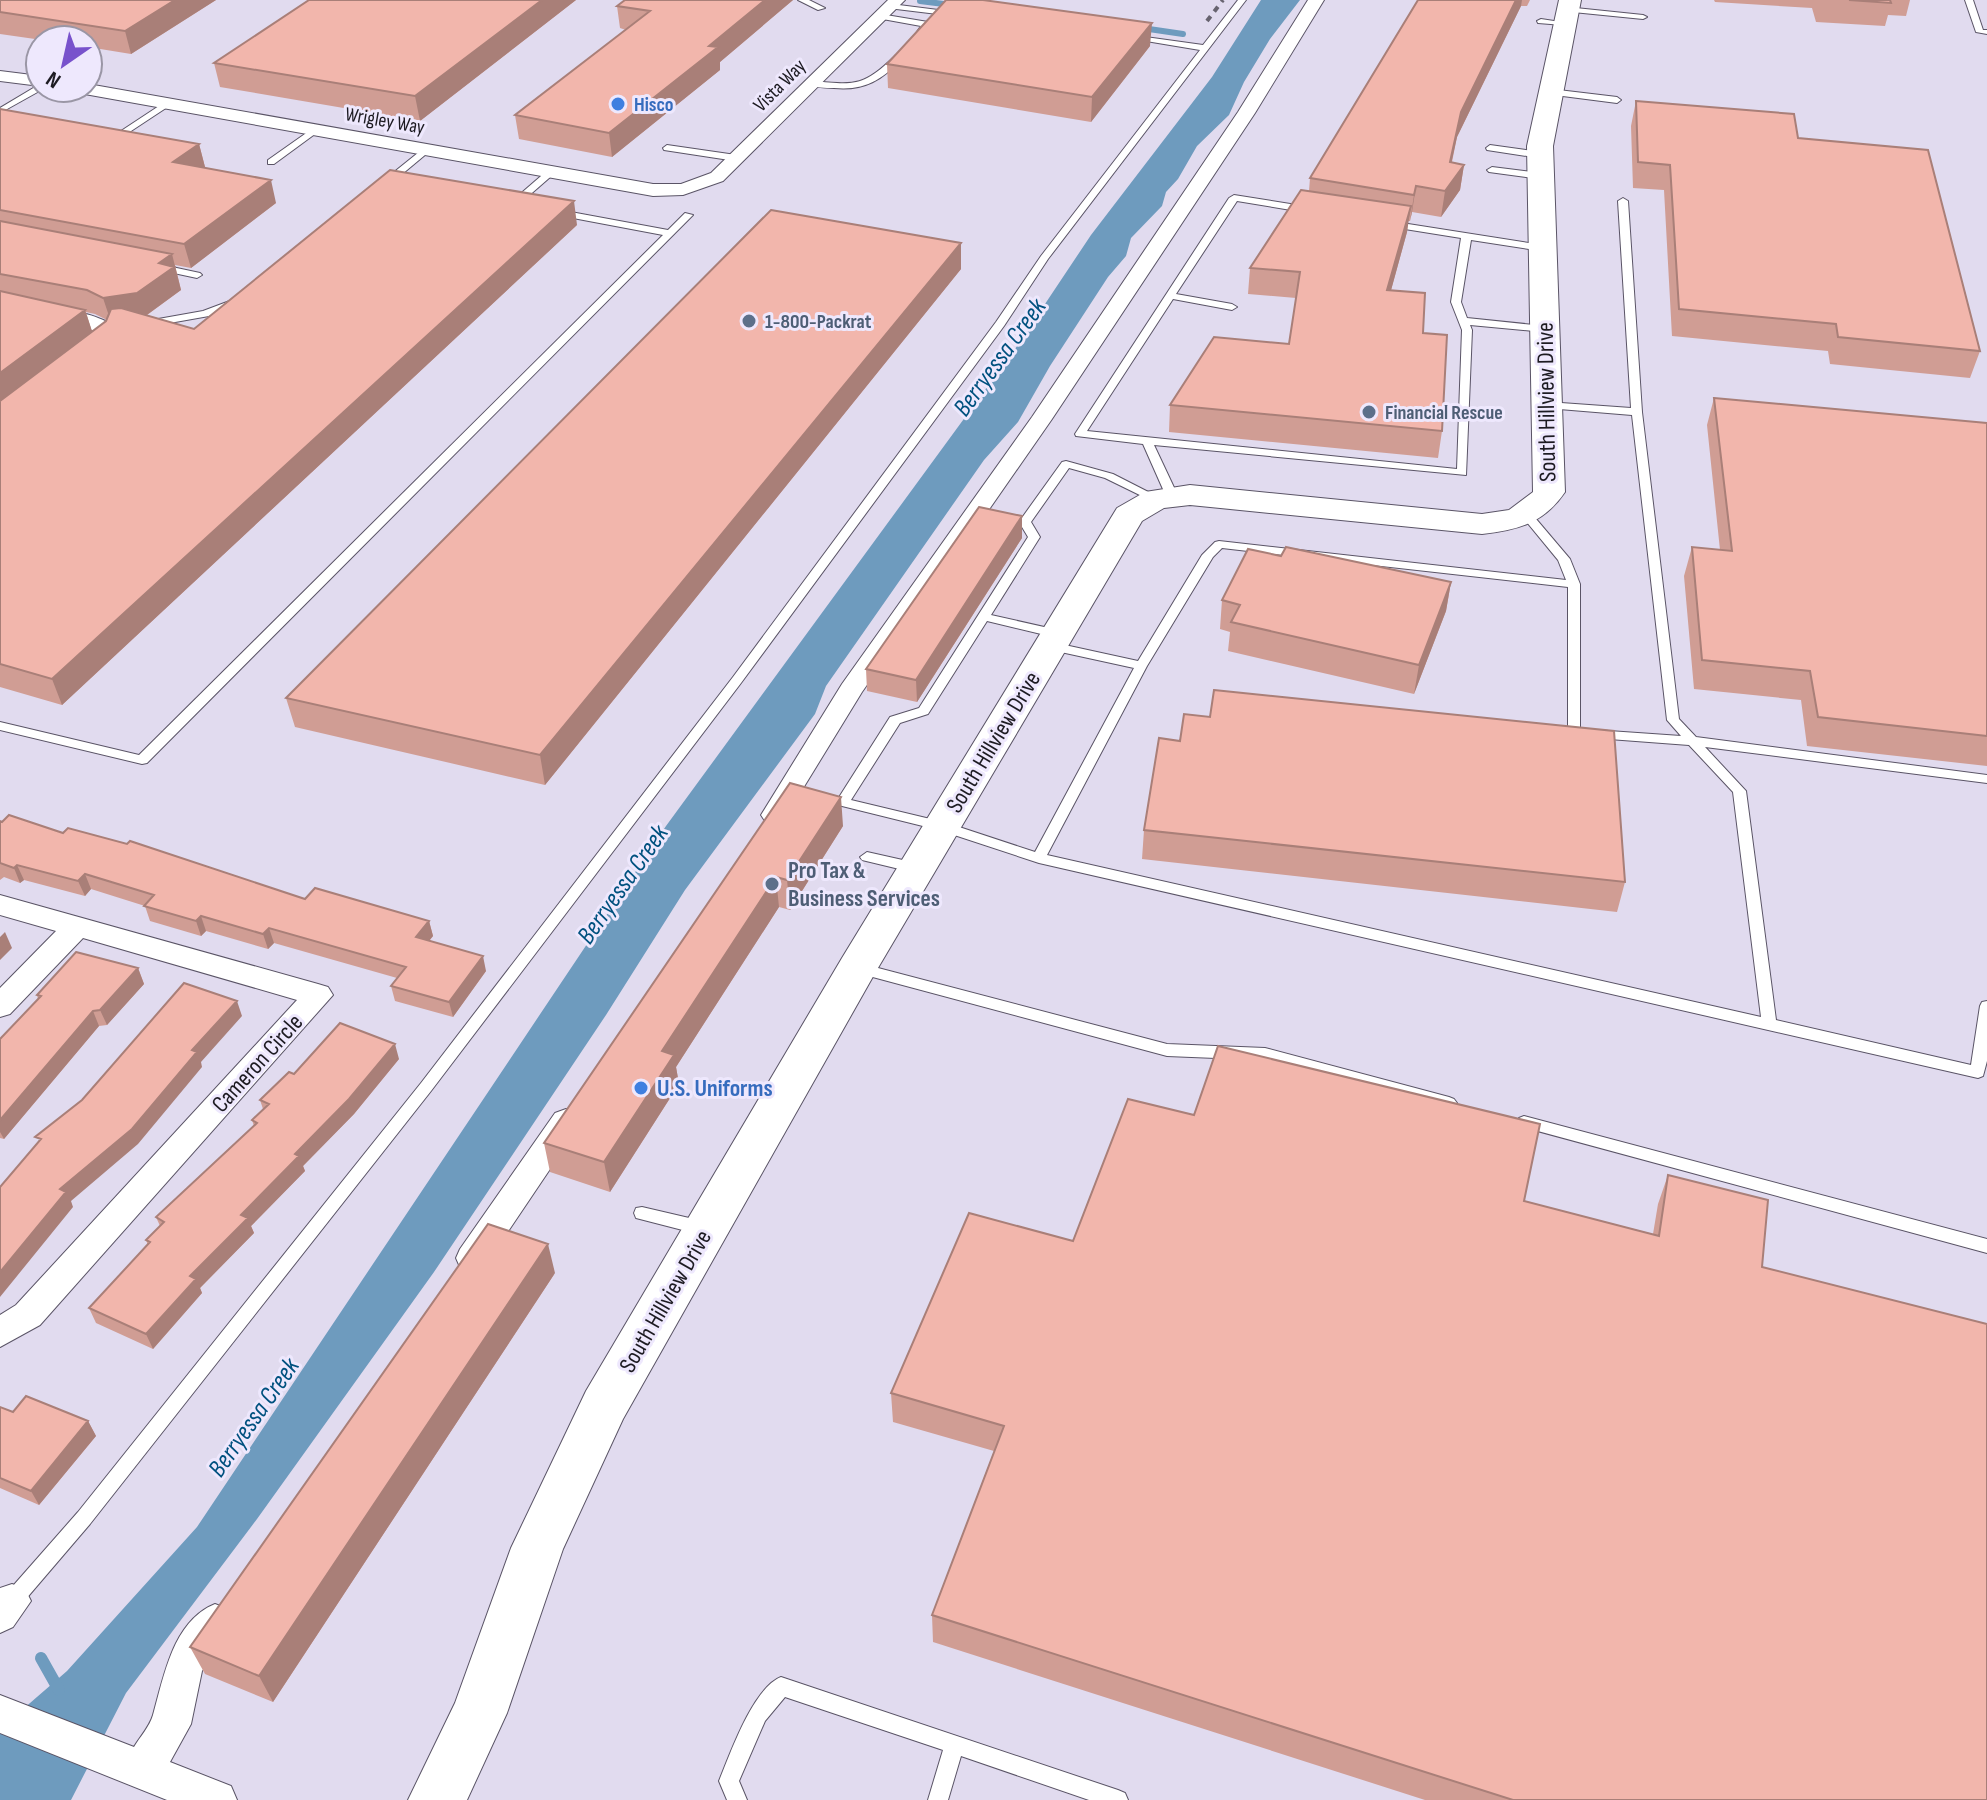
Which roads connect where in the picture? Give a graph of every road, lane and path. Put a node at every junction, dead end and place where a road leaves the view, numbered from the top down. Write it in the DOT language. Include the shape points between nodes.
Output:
graph roads {
  1 [pos="802,0"];
  2 [pos="1242,0"];
  3 [pos="1316,0"];
  4 [pos="1969,0"];
  5 [pos="890,7"];
  6 [pos="821,8"];
  7 [pos="1560,13"];
  8 [pos="957,15"];
  9 [pos="1643,17"];
  10 [pos="1987,32"];
  11 [pos="1126,36"];
  12 [pos="1204,48"];
  13 [pos="0,76"];
  14 [pos="24,81"];
  15 [pos="812,84"];
  16 [pos="104,92"];
  17 [pos="1550,92"];
  18 [pos="24,95"];
  19 [pos="1617,100"];
  20 [pos="168,104"];
  21 [pos="1,111"];
  22 [pos="315,131"];
  23 [pos="122,133"];
  24 [pos="667,148"];
  25 [pos="1490,148"];
  26 [pos="427,150"];
  27 [pos="736,158"];
  28 [pos="271,162"];
  29 [pos="1540,166"];
  30 [pos="1492,170"];
  31 [pos="551,172"];
  32 [pos="380,188"];
  33 [pos="683,189"];
  34 [pos="1623,201"];
  35 [pos="499,202"];
  36 [pos="514,204"];
  37 [pos="529,207"];
  38 [pos="544,210"];
  39 [pos="1326,213"];
  40 [pos="688,215"];
  41 [pos="1373,221"];
  42 [pos="670,233"];
  43 [pos="1466,238"];
  44 [pos="1542,248"];
  45 [pos="151,266"];
  46 [pos="197,275"];
  47 [pos="1170,296"];
  48 [pos="242,297"];
  49 [pos="0,304"];
  50 [pos="1232,307"];
  51 [pos="1463,321"];
  52 [pos="118,328"];
  53 [pos="1544,329"];
  54 [pos="71,365"];
  55 [pos="1547,405"];
  56 [pos="1637,412"];
  57 [pos="1147,441"];
  58 [pos="1164,498"];
  59 [pos="1527,515"];
  60 [pos="1574,584"];
  61 [pos="984,617"];
  62 [pos="1054,640"];
  63 [pos="1141,666"];
  64 [pos="0,726"];
  65 [pos="1692,741"];
  66 [pos="1987,779"];
  67 [pos="942,826"];
  68 [pos="760,836"];
  69 [pos="867,857"];
  70 [pos="1039,858"];
  71 [pos="917,869"];
  72 [pos="0,905"];
  73 [pos="79,925"];
  74 [pos="857,968"];
  75 [pos="0,1006"];
  76 [pos="1987,1006"];
  77 [pos="1769,1025"];
  78 [pos="578,1103"];
  79 [pos="1464,1107"];
  80 [pos="1511,1119"];
  81 [pos="642,1213"];
  82 [pos="706,1229"];
  83 [pos="1987,1246"];
  84 [pos="453,1284"];
  85 [pos="0,1333"];
  86 [pos="231,1600"];
  87 [pos="6,1608"];
  88 [pos="0,1714"];
  89 [pos="954,1745"];
  90 [pos="135,1767"];
  91 [pos="217,1800"];
  92 [pos="437,1800"];
  93 [pos="737,1800"];
  94 [pos="938,1800"];
  95 [pos="1118,1800"];
  1 -- 6 [label="lane"];
  2 -- 12 [label="lane"];
  3 -- 68 [label="street" via="1041,419 851,690"];
  4 -- 10 [label="lane" via="1980,32"];
  5 -- 8 [label="lane"];
  5 -- 15 [label="street, Vista Way"];
  5 -- 15 [label="lane" via="925,24 925,29 876,81 849,87"];
  7 -- 9 [label="lane"];
  7 -- 17 [label="street, South Hillview Drive"];
  11 -- 12 [label="lane"];
  12 -- 87 [label="lane" via="737,680 426,1087 84,1518"];
  13 -- 14 [label="street"];
  15 -- 27 [label="street, Vista Way"];
  16 -- 20 [label="street, Wrigley Way"];
  17 -- 19 [label="lane"];
  17 -- 29 [label="street, South Hillview Drive"];
  18 -- 21 [label="lane"];
  20 -- 22 [label="street, Wrigley Way"];
  20 -- 23 [label="lane"];
  22 -- 26 [label="street, Wrigley Way"];
  22 -- 28 [label="lane"];
  24 -- 27 [label="lane"];
  25 -- 29 [label="lane"];
  26 -- 31 [label="street, Wrigley Way"];
  26 -- 32 [label="lane"];
  27 -- 33 [label="street, Vista Way" via="717,177"];
  29 -- 30 [label="lane"];
  29 -- 44 [label="street, South Hillview Drive"];
  31 -- 33 [label="street, Wrigley Way" via="653,190"];
  31 -- 36 [label="lane"];
  34 -- 56 [label="lane"];
  35 -- 36 [label="lane"];
  36 -- 37 [label="lane"];
  38 -- 42 [label="lane"];
  39 -- 47 [label="lane" via="1234,198"];
  40 -- 42 [label="lane"];
  41 -- 43 [label="lane"];
  42 -- 64 [label="lane" via="142,760"];
  43 -- 44 [label="lane"];
  43 -- 51 [label="lane" via="1456,302"];
  44 -- 53 [label="street, South Hillview Drive"];
  45 -- 46 [label="lane"];
  47 -- 50 [label="lane"];
  47 -- 57 [label="lane" via="1080,434"];
  48 -- 52 [label="lane" via="205,314"];
  49 -- 52 [label="street"];
  51 -- 53 [label="lane"];
  51 -- 57 [label="lane" via="1467,330 1462,473"];
  52 -- 54 [label="street"];
  53 -- 55 [label="street, South Hillview Drive"];
  55 -- 56 [label="lane"];
  55 -- 59 [label="street, South Hillview Drive" via="1549,492"];
  56 -- 65 [label="lane" via="1673,720"];
  57 -- 58 [label="lane"];
  58 -- 59 [label="street, South Hillview Drive" via="1190,495 1482,524"];
  58 -- 61 [label="lane" via="1066,464 1025,522 1034,537"];
  58 -- 62 [label="street, South Hillview Drive" via="1129,515"];
  59 -- 60 [label="lane" via="1564,559"];
  60 -- 63 [label="lane" via="1219,544"];
  60 -- 65 [label="lane" via="1574,733"];
  61 -- 62 [label="lane"];
  61 -- 67 [label="lane" via="924,711 895,720 843,802"];
  62 -- 63 [label="lane"];
  62 -- 67 [label="street, South Hillview Drive"];
  63 -- 70 [label="lane"];
  65 -- 66 [label="lane"];
  65 -- 77 [label="lane" via="1739,791"];
  67 -- 70 [label="lane"];
  67 -- 71 [label="street, South Hillview Drive"];
  69 -- 71 [label="lane"];
  70 -- 77 [label="lane"];
  71 -- 74 [label="street, South Hillview Drive"];
  72 -- 73 [label="street, Cameron Circle"];
  73 -- 75 [label="street"];
  73 -- 85 [label="street, Cameron Circle" via="318,995 28,1315"];
  74 -- 79 [label="lane" via="1167,1050 1265,1054"];
  74 -- 82 [label="street, South Hillview Drive"];
  76 -- 77 [label="lane" via="1978,1072"];
  78 -- 84 [label="street"];
  80 -- 83 [label="lane"];
  81 -- 82 [label="lane"];
  82 -- 92 [label="street, South Hillview Drive" via="597,1420 537,1548 479,1713"];
  86 -- 90 [label="street" via="186,1662 171,1724"];
  88 -- 90 [label="street"];
  89 -- 93 [label="lane" via="781,1686 758,1714 729,1781"];
  89 -- 94 [label="lane"];
  89 -- 95 [label="lane"];
  90 -- 91 [label="street"];
}
